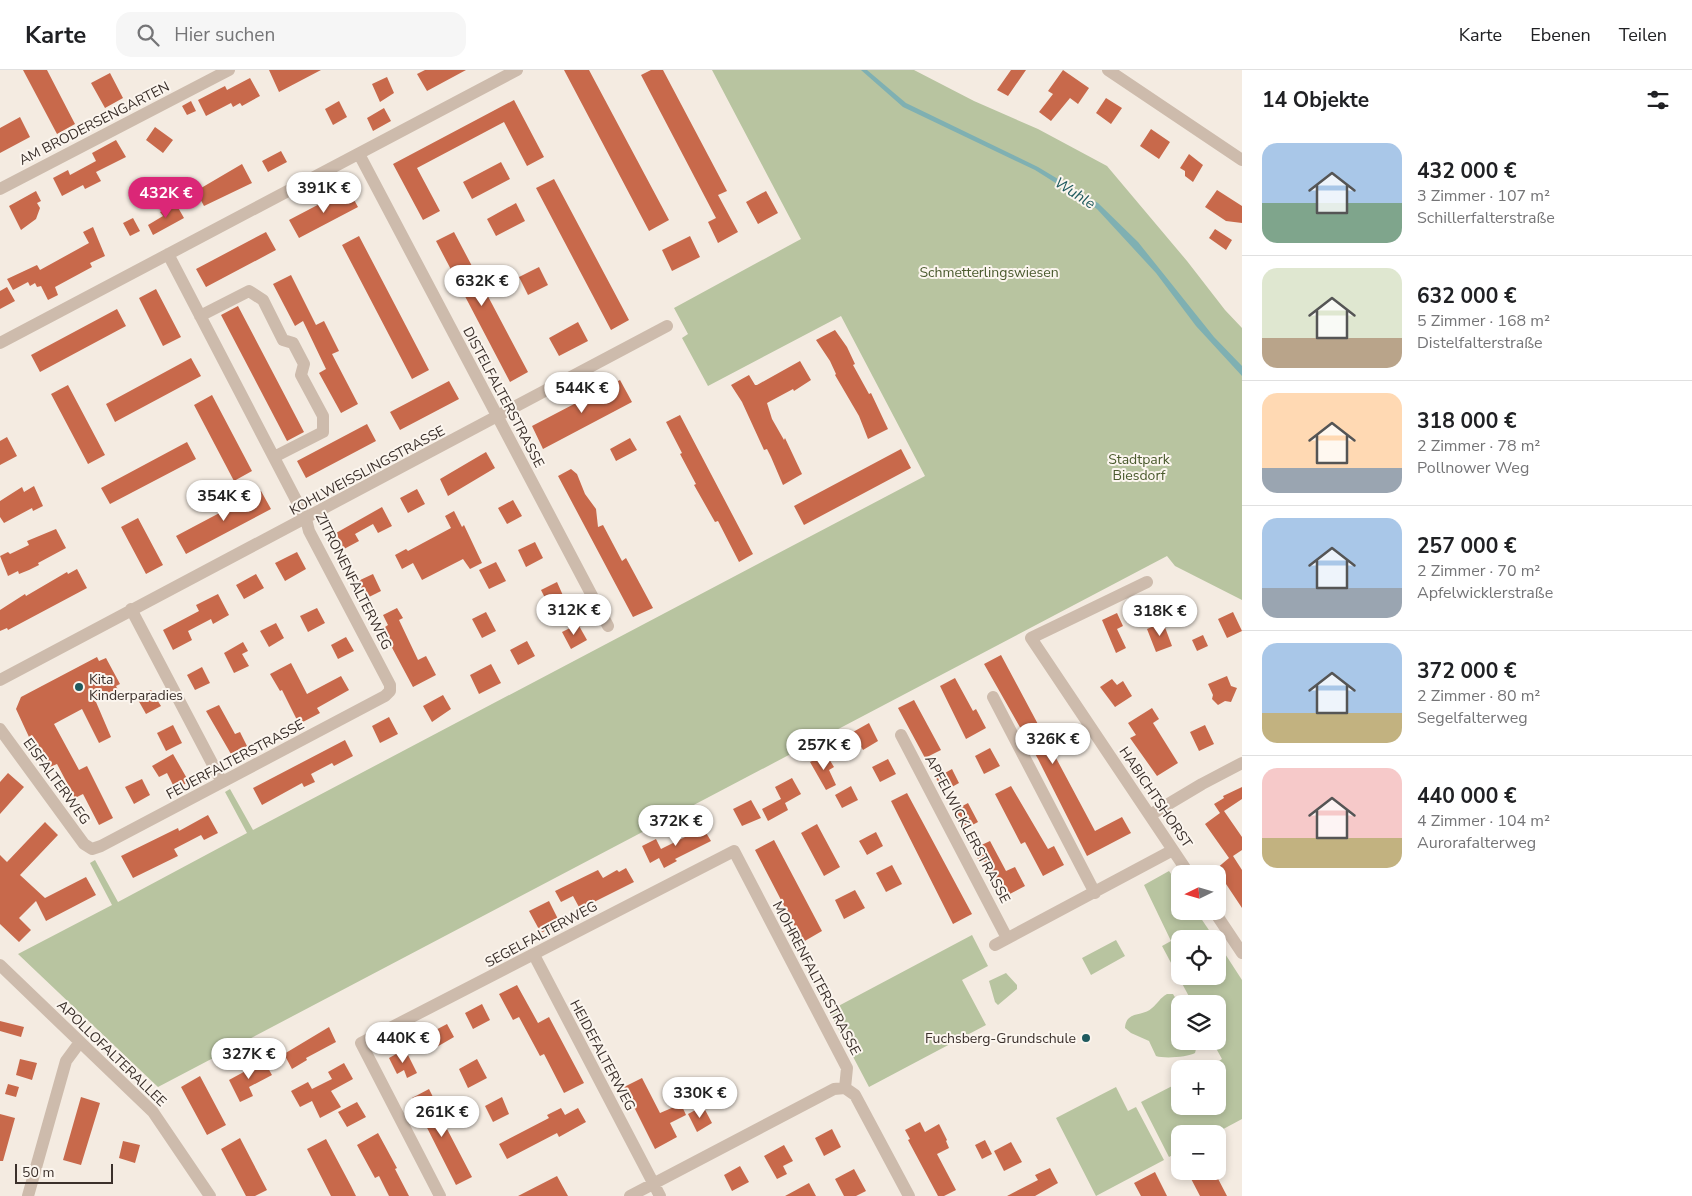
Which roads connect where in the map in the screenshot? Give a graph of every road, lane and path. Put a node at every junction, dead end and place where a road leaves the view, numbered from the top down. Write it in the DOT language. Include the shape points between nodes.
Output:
graph roads {
  1 [pos="229,70"];
  2 [pos="517,70"];
  3 [pos="1108,70"];
  4 [pos="359,154"];
  5 [pos="1242,160"];
  6 [pos="0,189"];
  7 [pos="168,254"];
  8 [pos="200,316"];
  9 [pos="667,326"];
  10 [pos="0,344"];
  11 [pos="497,417"];
  12 [pos="274,457"];
  13 [pos="306,519"];
  14 [pos="1147,582"];
  15 [pos="131,609"];
  16 [pos="608,626"];
  17 [pos="0,680"];
  18 [pos="390,692"];
  19 [pos="993,697"];
  20 [pos="0,729"];
  21 [pos="902,735"];
  22 [pos="1242,764"];
  23 [pos="222,782"];
  24 [pos="1150,815"];
  25 [pos="92,849"];
  26 [pos="1173,850"];
  27 [pos="734,851"];
  28 [pos="1183,865"];
  29 [pos="1095,893"];
  30 [pos="1220,920"];
  31 [pos="1007,938"];
  32 [pos="995,944"];
  33 [pos="1242,953"];
  34 [pos="534,955"];
  35 [pos="0,966"];
  36 [pos="80,1042"];
  37 [pos="845,1088"];
  38 [pos="654,1184"];
  39 [pos="28,1196"];
  40 [pos="210,1196"];
  41 [pos="440,1196"];
  42 [pos="630,1196"];
  43 [pos="660,1196"];
  44 [pos="909,1196"];
  1 -- 6 [label="street, AM BRODERSENGARTEN"];
  2 -- 4 [label="street"];
  3 -- 5 [label="street"];
  4 -- 7 [label="street"];
  4 -- 11 [label="street, DISTELFALTERSTRASSE"];
  7 -- 8 [label="street, ZITRONENFALTERWEG"];
  7 -- 10 [label="street"];
  8 -- 12 [label="street, ZITRONENFALTERWEG"];
  8 -- 12 [label="street" via="249,291 263,300 283,340 294,343 304,364 301,375 322,416 323,432"];
  9 -- 11 [label="street, KOHLWEISSLINGSTRASSE"];
  11 -- 13 [label="street, KOHLWEISSLINGSTRASSE"];
  11 -- 16 [label="street, DISTELFALTERSTRASSE"];
  12 -- 13 [label="street, ZITRONENFALTERWEG"];
  13 -- 15 [label="street, KOHLWEISSLINGSTRASSE"];
  13 -- 18 [label="street, ZITRONENFALTERWEG" via="390,685"];
  14 -- 24 [label="street, HABICHTSHORST" via="1031,638"];
  15 -- 17 [label="street, KOHLWEISSLINGSTRASSE"];
  15 -- 23 [label="street"];
  18 -- 23 [label="street, FEUERFALTERSTRASSE"];
  19 -- 29 [label="street"];
  20 -- 25 [label="street, EISFALTERWEG" via="84,844"];
  21 -- 31 [label="street, APFELWICKLERSTRASSE"];
  22 -- 24 [label="street"];
  23 -- 25 [label="street, FEUERFALTERSTRASSE"];
  24 -- 26 [label="street, HABICHTSHORST"];
  26 -- 28 [label="street, HABICHTSHORST"];
  26 -- 29 [label="street"];
  27 -- 34 [label="street, SEGELFALTERWEG"];
  27 -- 37 [label="street, MOHRENFALTERSTRASSE" via="847,1068"];
  29 -- 31 [label="street"];
  30 -- 33 [label="street"];
  31 -- 32 [label="street"];
  34 -- 38 [label="street, HEIDEFALTERWEG"];
  34 -- 41 [label="street, SEGELFALTERWEG" via="361,1043"];
  35 -- 36 [label="street, APOLLOFALTERALLEE"];
  36 -- 39 [label="street" via="66,1061"];
  36 -- 40 [label="street, APOLLOFALTERALLEE" via="153,1112"];
  37 -- 38 [label="street" via="834,1089"];
  37 -- 44 [label="street" via="855,1095"];
  38 -- 42 [label="street"];
  38 -- 43 [label="street, HEIDEFALTERWEG"];
}
